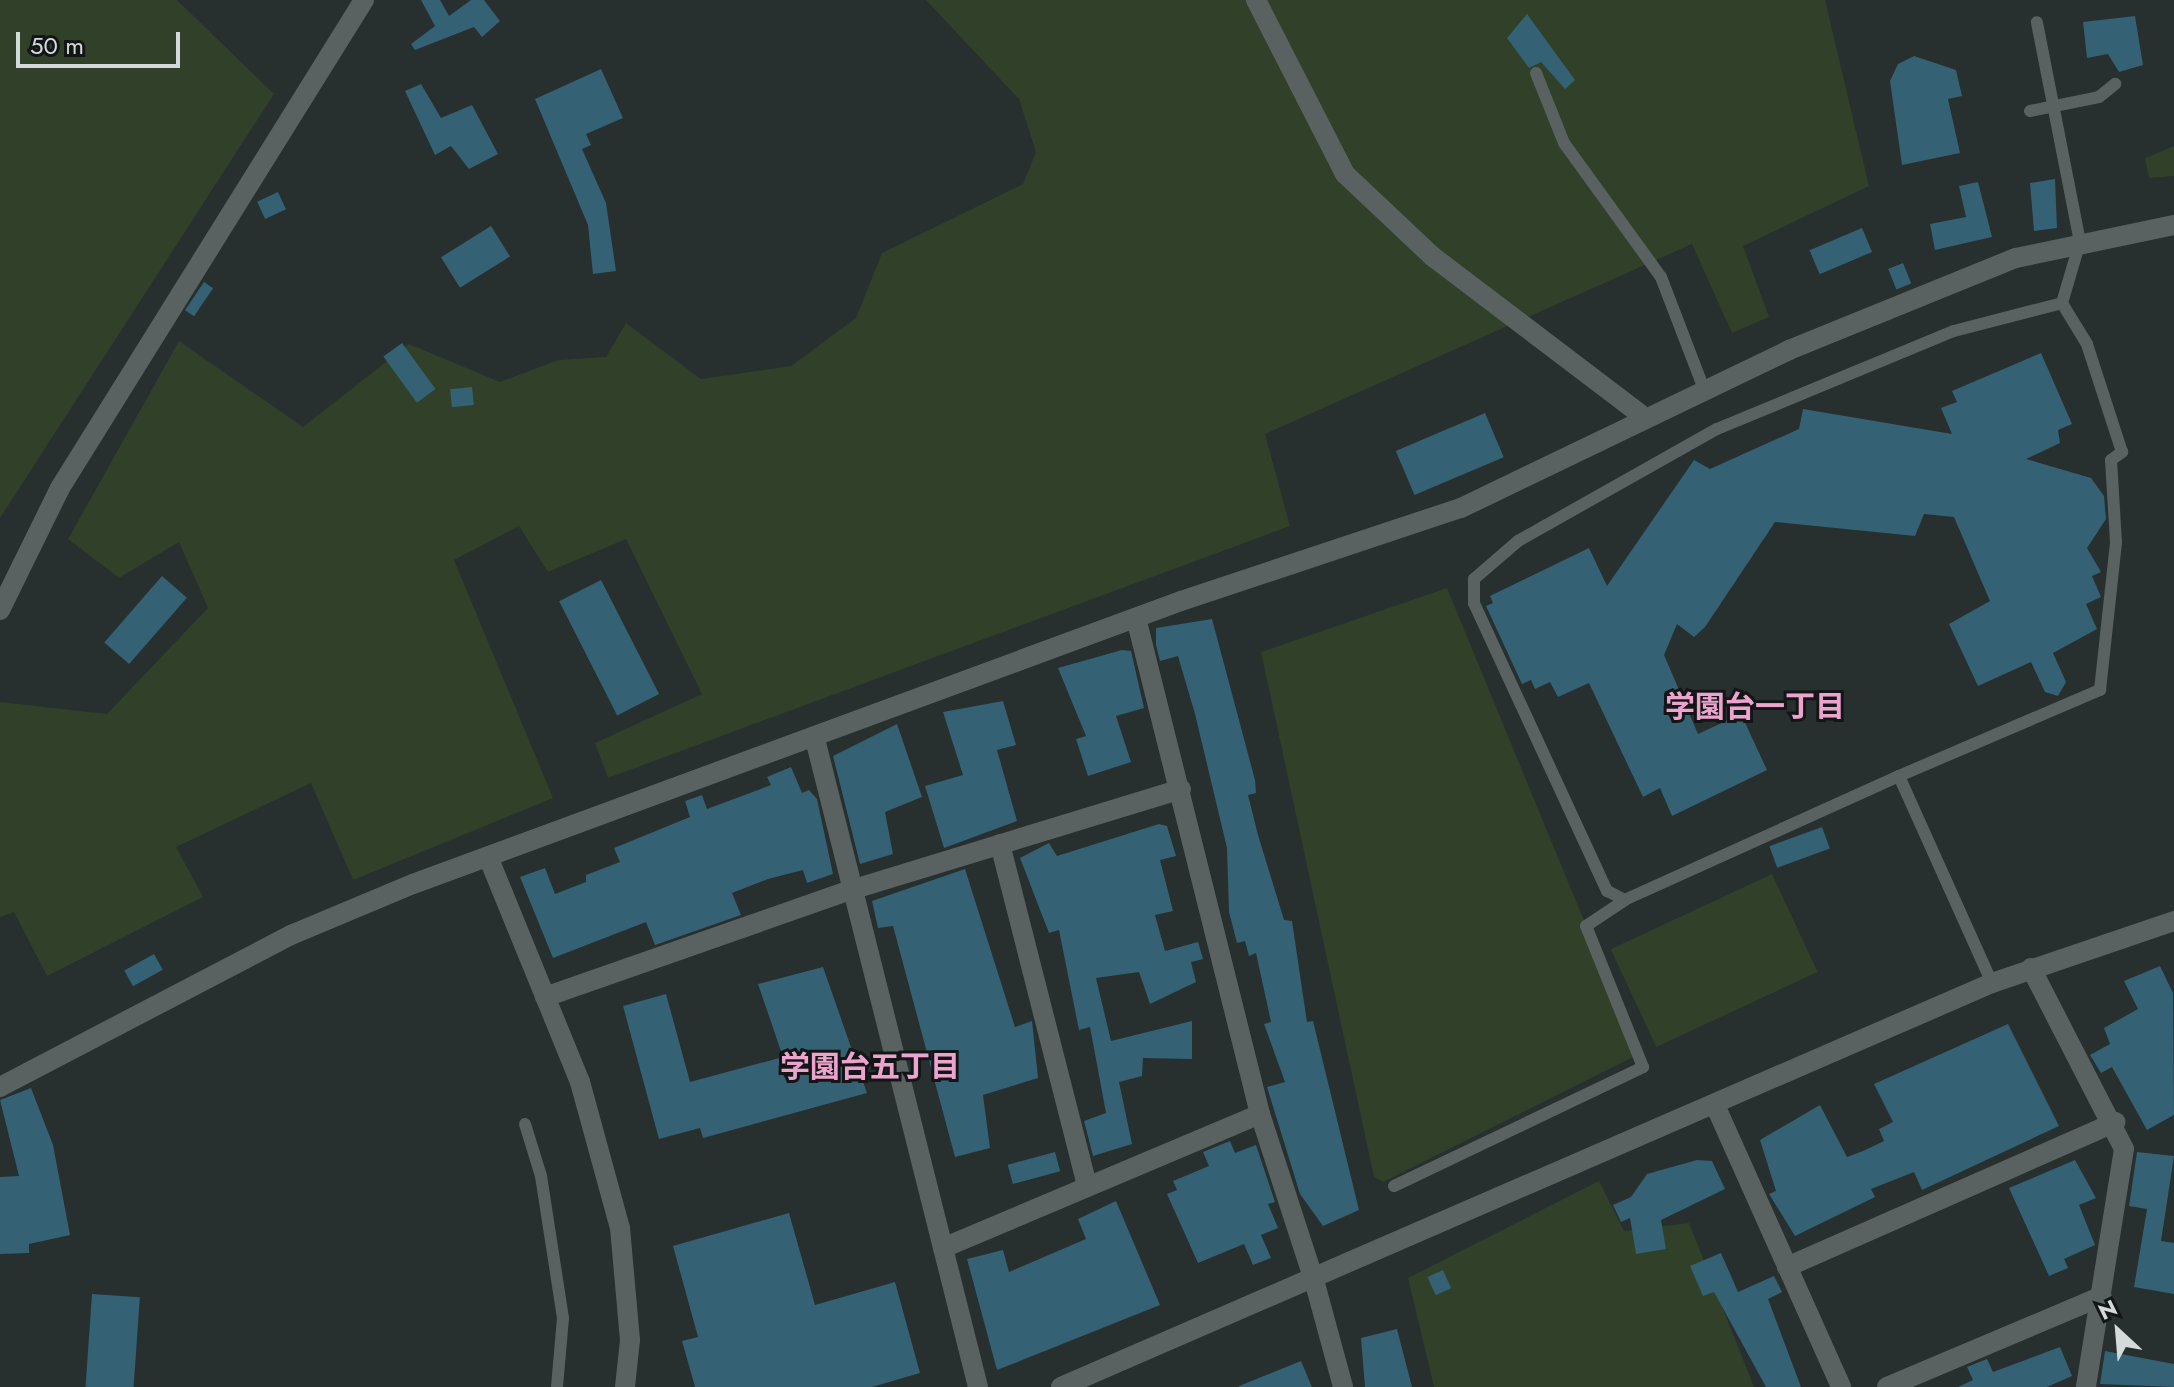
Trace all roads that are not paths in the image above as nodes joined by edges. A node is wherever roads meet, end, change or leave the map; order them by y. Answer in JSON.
{"nodes":[{"id":1,"x":364,"y":0,"type":"edge"},
{"id":2,"x":1256,"y":0,"type":"edge"},
{"id":3,"x":2037,"y":22,"type":"dead end"},
{"id":4,"x":1536,"y":73,"type":"dead end"},
{"id":5,"x":2115,"y":84,"type":"dead end"},
{"id":6,"x":2054,"y":106,"type":"junction"},
{"id":7,"x":2030,"y":111,"type":"dead end"},
{"id":8,"x":2174,"y":225,"type":"edge"},
{"id":9,"x":2080,"y":242,"type":"junction"},
{"id":10,"x":2062,"y":303,"type":"junction"},
{"id":11,"x":1704,"y":389,"type":"junction"},
{"id":12,"x":1643,"y":416,"type":"junction"},
{"id":13,"x":0,"y":610,"type":"edge"},
{"id":14,"x":1136,"y":618,"type":"junction"},
{"id":15,"x":815,"y":739,"type":"junction"},
{"id":16,"x":1899,"y":776,"type":"junction"},
{"id":17,"x":1181,"y":789,"type":"junction"},
{"id":18,"x":1000,"y":844,"type":"junction"},
{"id":19,"x":489,"y":859,"type":"junction"},
{"id":20,"x":851,"y":890,"type":"junction"},
{"id":21,"x":1625,"y":900,"type":"junction"},
{"id":22,"x":2174,"y":921,"type":"edge"},
{"id":23,"x":2031,"y":968,"type":"junction"},
{"id":24,"x":1992,"y":983,"type":"junction"},
{"id":25,"x":545,"y":997,"type":"junction"},
{"id":26,"x":0,"y":1087,"type":"edge"},
{"id":27,"x":1715,"y":1105,"type":"junction"},
{"id":28,"x":1260,"y":1114,"type":"junction"},
{"id":29,"x":2115,"y":1122,"type":"junction"},
{"id":30,"x":525,"y":1124,"type":"dead end"},
{"id":31,"x":1087,"y":1186,"type":"junction"},
{"id":32,"x":1394,"y":1186,"type":"dead end"},
{"id":33,"x":943,"y":1248,"type":"junction"},
{"id":34,"x":1787,"y":1267,"type":"junction"},
{"id":35,"x":1314,"y":1280,"type":"junction"},
{"id":36,"x":2102,"y":1296,"type":"junction"},
{"id":37,"x":557,"y":1387,"type":"edge"},
{"id":38,"x":625,"y":1387,"type":"edge"},
{"id":39,"x":978,"y":1387,"type":"edge"},
{"id":40,"x":1061,"y":1387,"type":"edge"},
{"id":41,"x":1343,"y":1387,"type":"edge"},
{"id":42,"x":1841,"y":1387,"type":"edge"},
{"id":43,"x":1887,"y":1387,"type":"edge"},
{"id":44,"x":2086,"y":1387,"type":"edge"}],
"edges":[{"from":1,"to":13,"type":"street"},
{"from":2,"to":12,"type":"street"},
{"from":3,"to":6,"type":"lane"},
{"from":4,"to":11,"type":"lane"},
{"from":5,"to":6,"type":"lane"},
{"from":6,"to":7,"type":"lane"},
{"from":6,"to":9,"type":"lane"},
{"from":8,"to":9,"type":"street"},
{"from":9,"to":10,"type":"lane"},
{"from":9,"to":11,"type":"street"},
{"from":10,"to":16,"type":"lane"},
{"from":10,"to":21,"type":"lane"},
{"from":11,"to":12,"type":"street"},
{"from":12,"to":14,"type":"street"},
{"from":14,"to":15,"type":"street"},
{"from":14,"to":17,"type":"street"},
{"from":15,"to":19,"type":"street"},
{"from":15,"to":20,"type":"street"},
{"from":16,"to":21,"type":"lane"},
{"from":16,"to":24,"type":"lane"},
{"from":17,"to":18,"type":"street"},
{"from":17,"to":28,"type":"street"},
{"from":18,"to":20,"type":"street"},
{"from":18,"to":31,"type":"street"},
{"from":19,"to":25,"type":"street"},
{"from":19,"to":26,"type":"street"},
{"from":20,"to":25,"type":"street"},
{"from":20,"to":33,"type":"street"},
{"from":21,"to":32,"type":"lane"},
{"from":22,"to":23,"type":"street"},
{"from":23,"to":24,"type":"street"},
{"from":23,"to":29,"type":"street"},
{"from":24,"to":27,"type":"street"},
{"from":25,"to":38,"type":"street"},
{"from":27,"to":34,"type":"street"},
{"from":27,"to":35,"type":"street"},
{"from":28,"to":31,"type":"street"},
{"from":28,"to":35,"type":"street"},
{"from":29,"to":34,"type":"street"},
{"from":29,"to":36,"type":"street"},
{"from":30,"to":37,"type":"lane"},
{"from":31,"to":33,"type":"street"},
{"from":33,"to":39,"type":"street"},
{"from":34,"to":42,"type":"street"},
{"from":35,"to":40,"type":"street"},
{"from":35,"to":41,"type":"street"},
{"from":36,"to":43,"type":"street"},
{"from":36,"to":44,"type":"street"}]}
